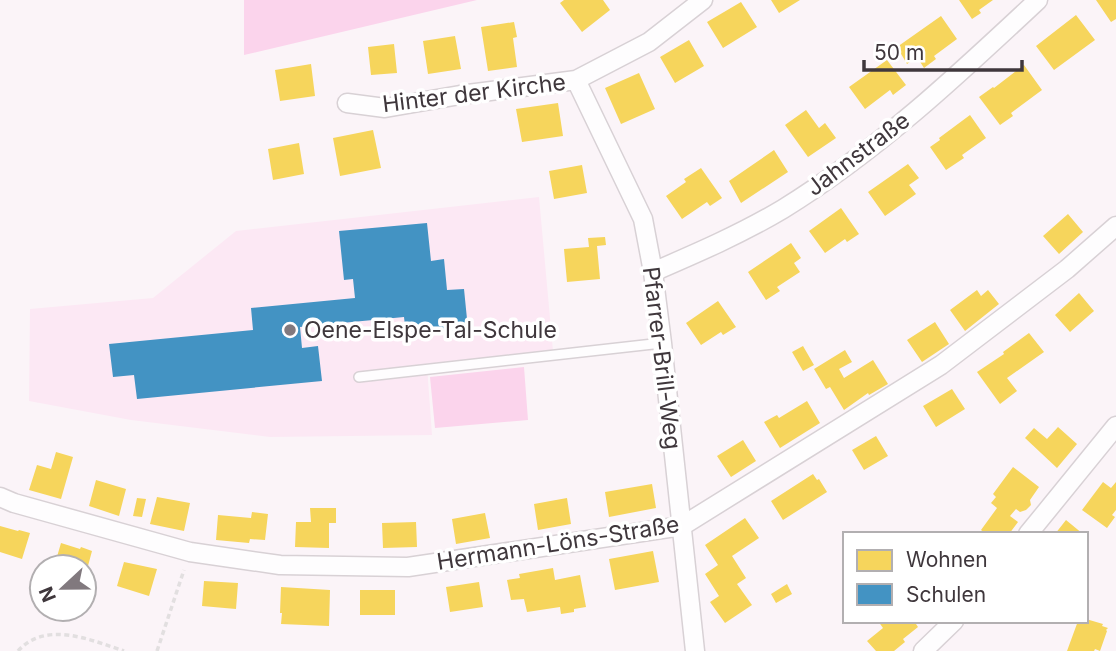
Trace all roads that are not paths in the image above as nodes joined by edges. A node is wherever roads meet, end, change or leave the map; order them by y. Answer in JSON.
{"nodes":[{"id":1,"x":704,"y":0,"type":"edge"},
{"id":2,"x":1038,"y":0,"type":"edge"},
{"id":3,"x":576,"y":80,"type":"junction"},
{"id":4,"x":347,"y":103,"type":"dead end"},
{"id":5,"x":1116,"y":226,"type":"edge"},
{"id":6,"x":653,"y":272,"type":"junction"},
{"id":7,"x":663,"y":343,"type":"junction"},
{"id":8,"x":359,"y":377,"type":"dead end"},
{"id":9,"x":1116,"y":426,"type":"edge"},
{"id":10,"x":0,"y":497,"type":"edge"},
{"id":11,"x":682,"y":526,"type":"junction"},
{"id":12,"x":1030,"y":532,"type":"edge"},
{"id":13,"x":952,"y":623,"type":"edge"},
{"id":14,"x":695,"y":651,"type":"edge"},
{"id":15,"x":923,"y":651,"type":"edge"}],
"edges":[{"from":1,"to":3,"type":"street","name":"Hinter der Kirche"},
{"from":2,"to":6,"type":"street","name":"Jahnstraße"},
{"from":3,"to":4,"type":"street","name":"Hinter der Kirche"},
{"from":3,"to":6,"type":"street","name":"Pfarrer-Brill-Weg"},
{"from":5,"to":11,"type":"street","name":"Hermann-Löns-Straße"},
{"from":6,"to":7,"type":"street","name":"Pfarrer-Brill-Weg"},
{"from":7,"to":8,"type":"lane"},
{"from":7,"to":11,"type":"street","name":"Pfarrer-Brill-Weg"},
{"from":9,"to":12,"type":"street"},
{"from":10,"to":11,"type":"street","name":"Hermann-Löns-Straße"},
{"from":11,"to":14,"type":"street","name":"Pfarrer-Brill-Weg"},
{"from":13,"to":15,"type":"street"}]}
